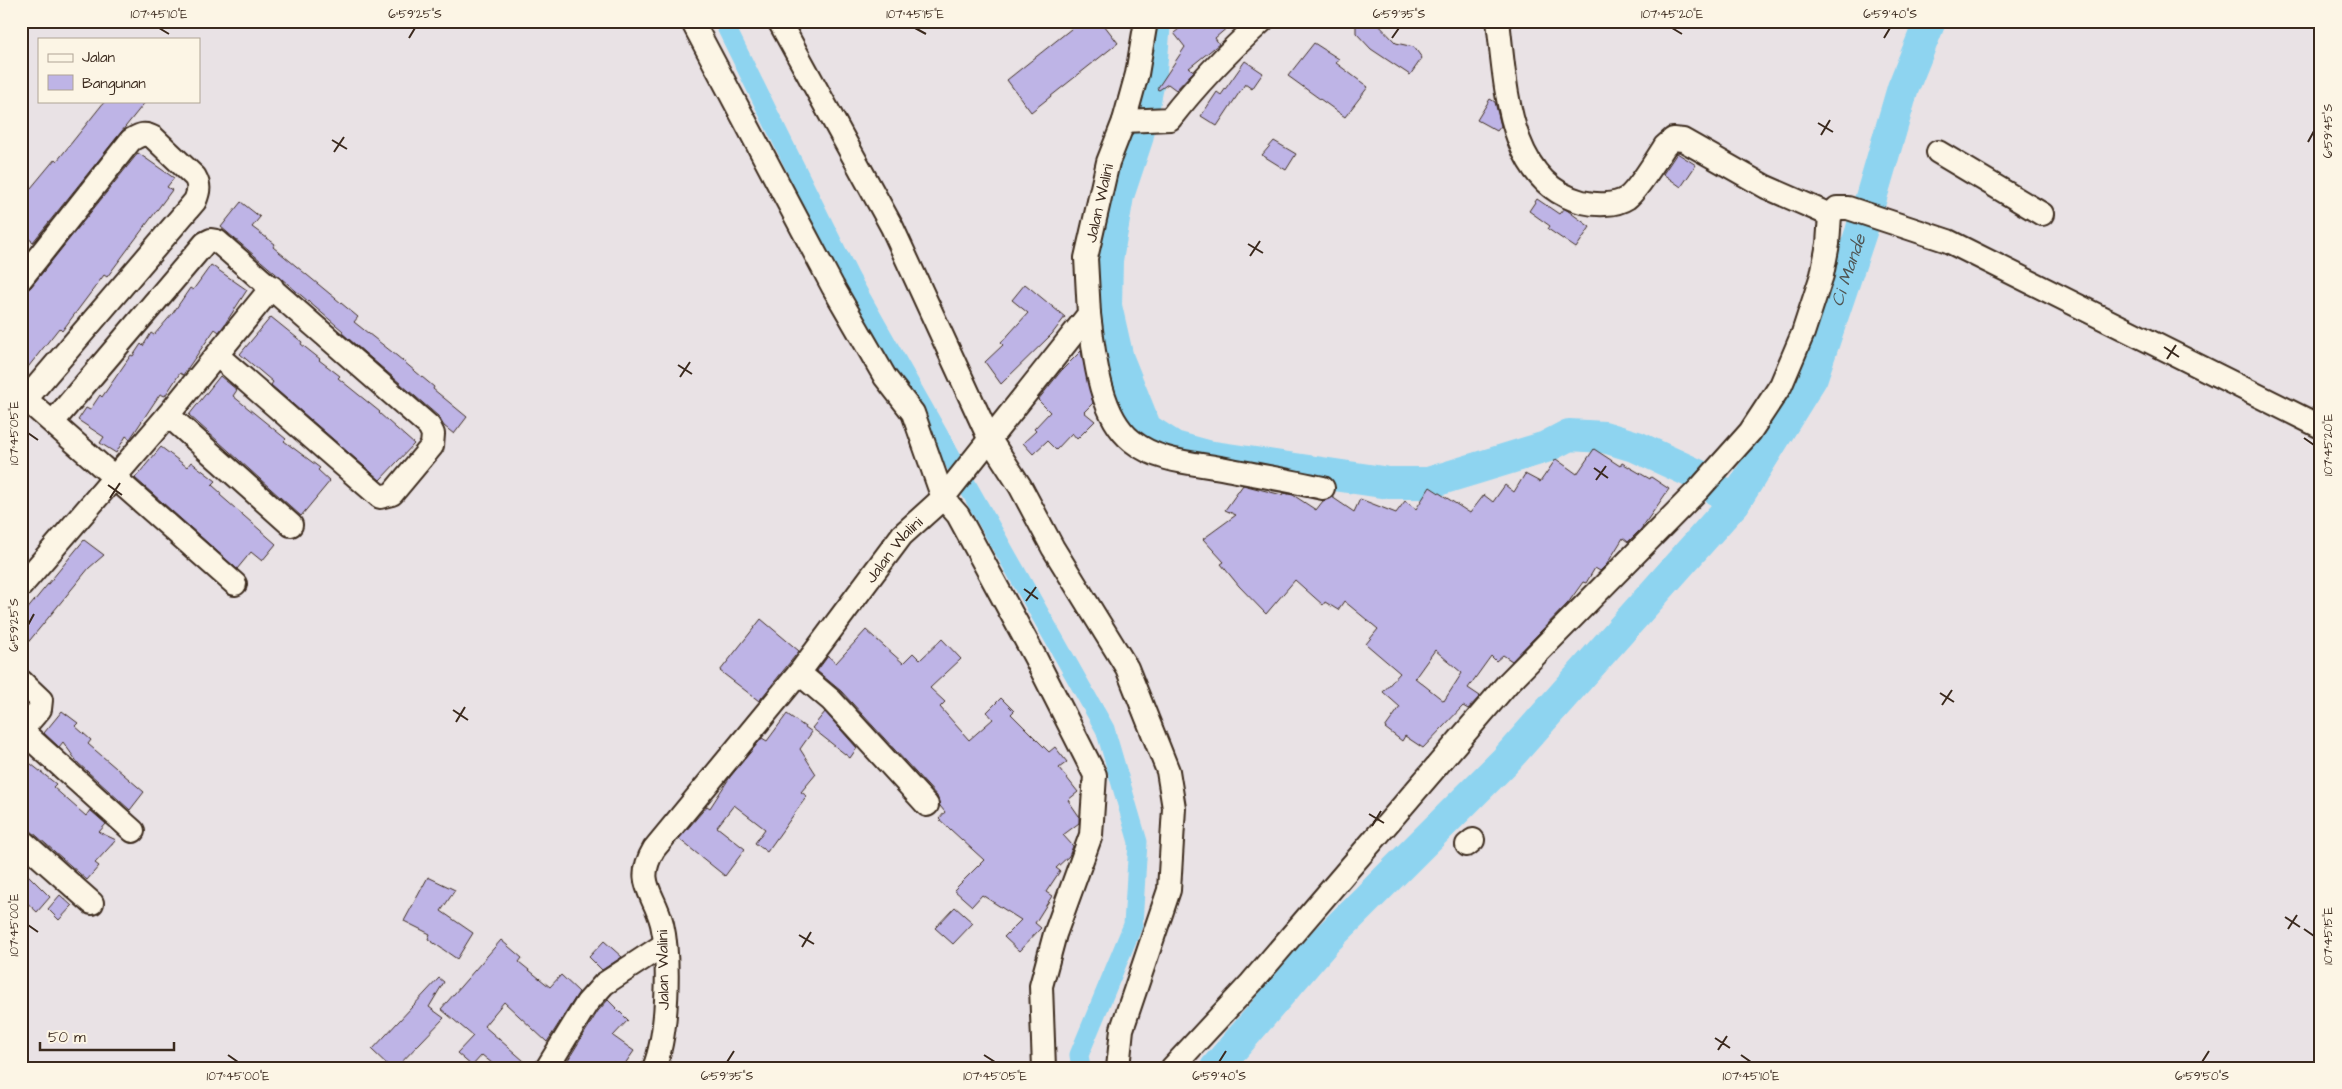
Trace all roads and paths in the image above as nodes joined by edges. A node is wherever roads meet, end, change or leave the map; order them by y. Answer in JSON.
{"nodes":[{"id":1,"x":692,"y":21,"type":"edge"},
{"id":2,"x":779,"y":21,"type":"edge"},
{"id":3,"x":1146,"y":21,"type":"edge"},
{"id":4,"x":1262,"y":21,"type":"edge"},
{"id":5,"x":1498,"y":21,"type":"edge"},
{"id":6,"x":1128,"y":121,"type":"junction"},
{"id":7,"x":1938,"y":152,"type":"dead end"},
{"id":8,"x":1839,"y":212,"type":"junction"},
{"id":9,"x":2042,"y":214,"type":"dead end"},
{"id":10,"x":21,"y":279,"type":"edge"},
{"id":11,"x":272,"y":287,"type":"junction"},
{"id":12,"x":1090,"y":314,"type":"junction"},
{"id":13,"x":218,"y":356,"type":"junction"},
{"id":14,"x":24,"y":397,"type":"edge"},
{"id":15,"x":168,"y":415,"type":"junction"},
{"id":16,"x":53,"y":422,"type":"junction"},
{"id":17,"x":2321,"y":427,"type":"edge"},
{"id":18,"x":986,"y":442,"type":"junction"},
{"id":19,"x":115,"y":475,"type":"junction"},
{"id":20,"x":1323,"y":488,"type":"dead end"},
{"id":21,"x":944,"y":495,"type":"junction"},
{"id":22,"x":290,"y":525,"type":"dead end"},
{"id":23,"x":235,"y":584,"type":"dead end"},
{"id":24,"x":21,"y":586,"type":"edge"},
{"id":25,"x":799,"y":673,"type":"junction"},
{"id":26,"x":21,"y":681,"type":"edge"},
{"id":27,"x":22,"y":731,"type":"edge"},
{"id":28,"x":928,"y":805,"type":"dead end"},
{"id":29,"x":133,"y":831,"type":"dead end"},
{"id":30,"x":21,"y":840,"type":"edge"},
{"id":31,"x":92,"y":903,"type":"dead end"},
{"id":32,"x":665,"y":944,"type":"junction"},
{"id":33,"x":547,"y":1068,"type":"edge"},
{"id":34,"x":654,"y":1068,"type":"edge"},
{"id":35,"x":1044,"y":1068,"type":"edge"},
{"id":36,"x":1118,"y":1068,"type":"edge"},
{"id":37,"x":1172,"y":1068,"type":"edge"}],
"edges":[{"from":1,"to":21,"type":"street"},
{"from":2,"to":18,"type":"street"},
{"from":3,"to":6,"type":"street","name":"Jalan Walini"},
{"from":4,"to":6,"type":"street"},
{"from":5,"to":8,"type":"street"},
{"from":6,"to":12,"type":"street","name":"Jalan Walini"},
{"from":7,"to":9,"type":"street"},
{"from":8,"to":17,"type":"street"},
{"from":8,"to":37,"type":"street"},
{"from":10,"to":14,"type":"street"},
{"from":11,"to":13,"type":"street"},
{"from":11,"to":13,"type":"street"},
{"from":11,"to":16,"type":"street"},
{"from":12,"to":18,"type":"street","name":"Jalan Walini"},
{"from":12,"to":20,"type":"street"},
{"from":13,"to":15,"type":"street"},
{"from":14,"to":16,"type":"street"},
{"from":15,"to":19,"type":"street"},
{"from":15,"to":22,"type":"street"},
{"from":16,"to":19,"type":"street"},
{"from":18,"to":21,"type":"street","name":"Jalan Walini"},
{"from":18,"to":36,"type":"street"},
{"from":19,"to":23,"type":"street"},
{"from":19,"to":24,"type":"street"},
{"from":21,"to":25,"type":"street","name":"Jalan Walini"},
{"from":21,"to":35,"type":"street"},
{"from":25,"to":28,"type":"street"},
{"from":25,"to":32,"type":"street","name":"Jalan Walini"},
{"from":26,"to":27,"type":"street"},
{"from":27,"to":29,"type":"street"},
{"from":30,"to":31,"type":"street"},
{"from":32,"to":33,"type":"street"},
{"from":32,"to":34,"type":"street","name":"Jalan Walini"}]}
